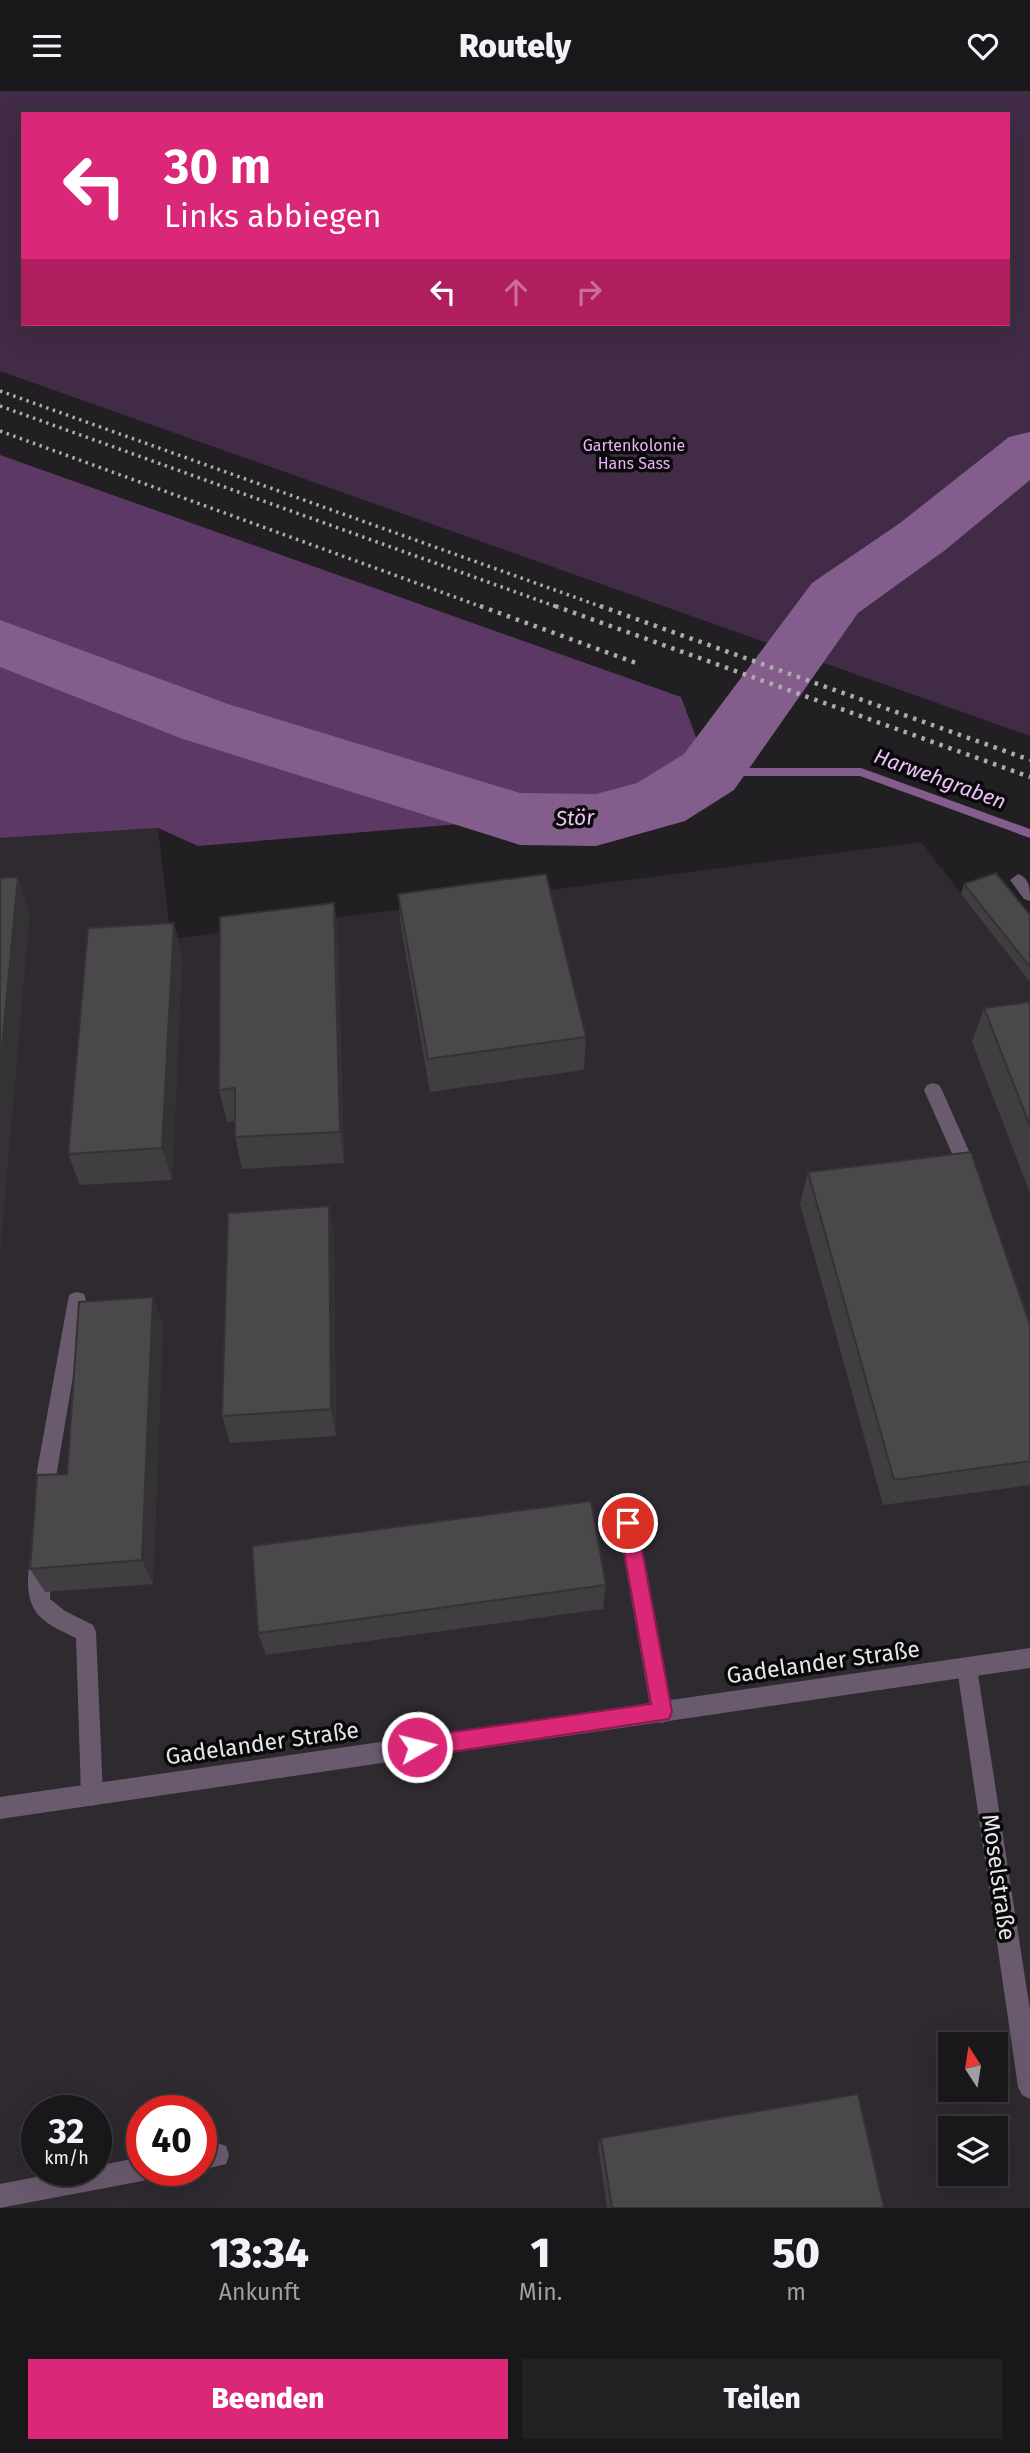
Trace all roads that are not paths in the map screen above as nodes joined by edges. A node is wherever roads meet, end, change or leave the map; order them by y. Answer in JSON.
{"nodes":[{"id":1,"x":1018,"y":880,"type":"dead end"},
{"id":2,"x":1030,"y":895,"type":"edge"},
{"id":3,"x":933,"y":1090,"type":"dead end"},
{"id":4,"x":977,"y":1190,"type":"edge"},
{"id":5,"x":77,"y":1300,"type":"edge"},
{"id":6,"x":43,"y":1518,"type":"edge"},
{"id":7,"x":628,"y":1523,"type":"dead end"},
{"id":8,"x":41,"y":1543,"type":"edge"},
{"id":9,"x":1030,"y":1658,"type":"edge"},
{"id":10,"x":967,"y":1668,"type":"junction"},
{"id":11,"x":662,"y":1712,"type":"junction"},
{"id":12,"x":92,"y":1795,"type":"junction"},
{"id":13,"x":0,"y":1808,"type":"edge"},
{"id":14,"x":1030,"y":2087,"type":"edge"},
{"id":15,"x":126,"y":2172,"type":"edge"},
{"id":16,"x":0,"y":2196,"type":"edge"}],
"edges":[{"from":1,"to":2,"type":"street"},
{"from":3,"to":4,"type":"street"},
{"from":5,"to":6,"type":"street"},
{"from":7,"to":11,"type":"street"},
{"from":8,"to":12,"type":"street"},
{"from":9,"to":10,"type":"street","name":"Gadelander Straße"},
{"from":10,"to":11,"type":"street","name":"Gadelander Straße"},
{"from":10,"to":14,"type":"street","name":"Moselstraße"},
{"from":11,"to":12,"type":"street","name":"Gadelander Straße"},
{"from":12,"to":13,"type":"street","name":"Gadelander Straße"},
{"from":15,"to":16,"type":"street"}]}
